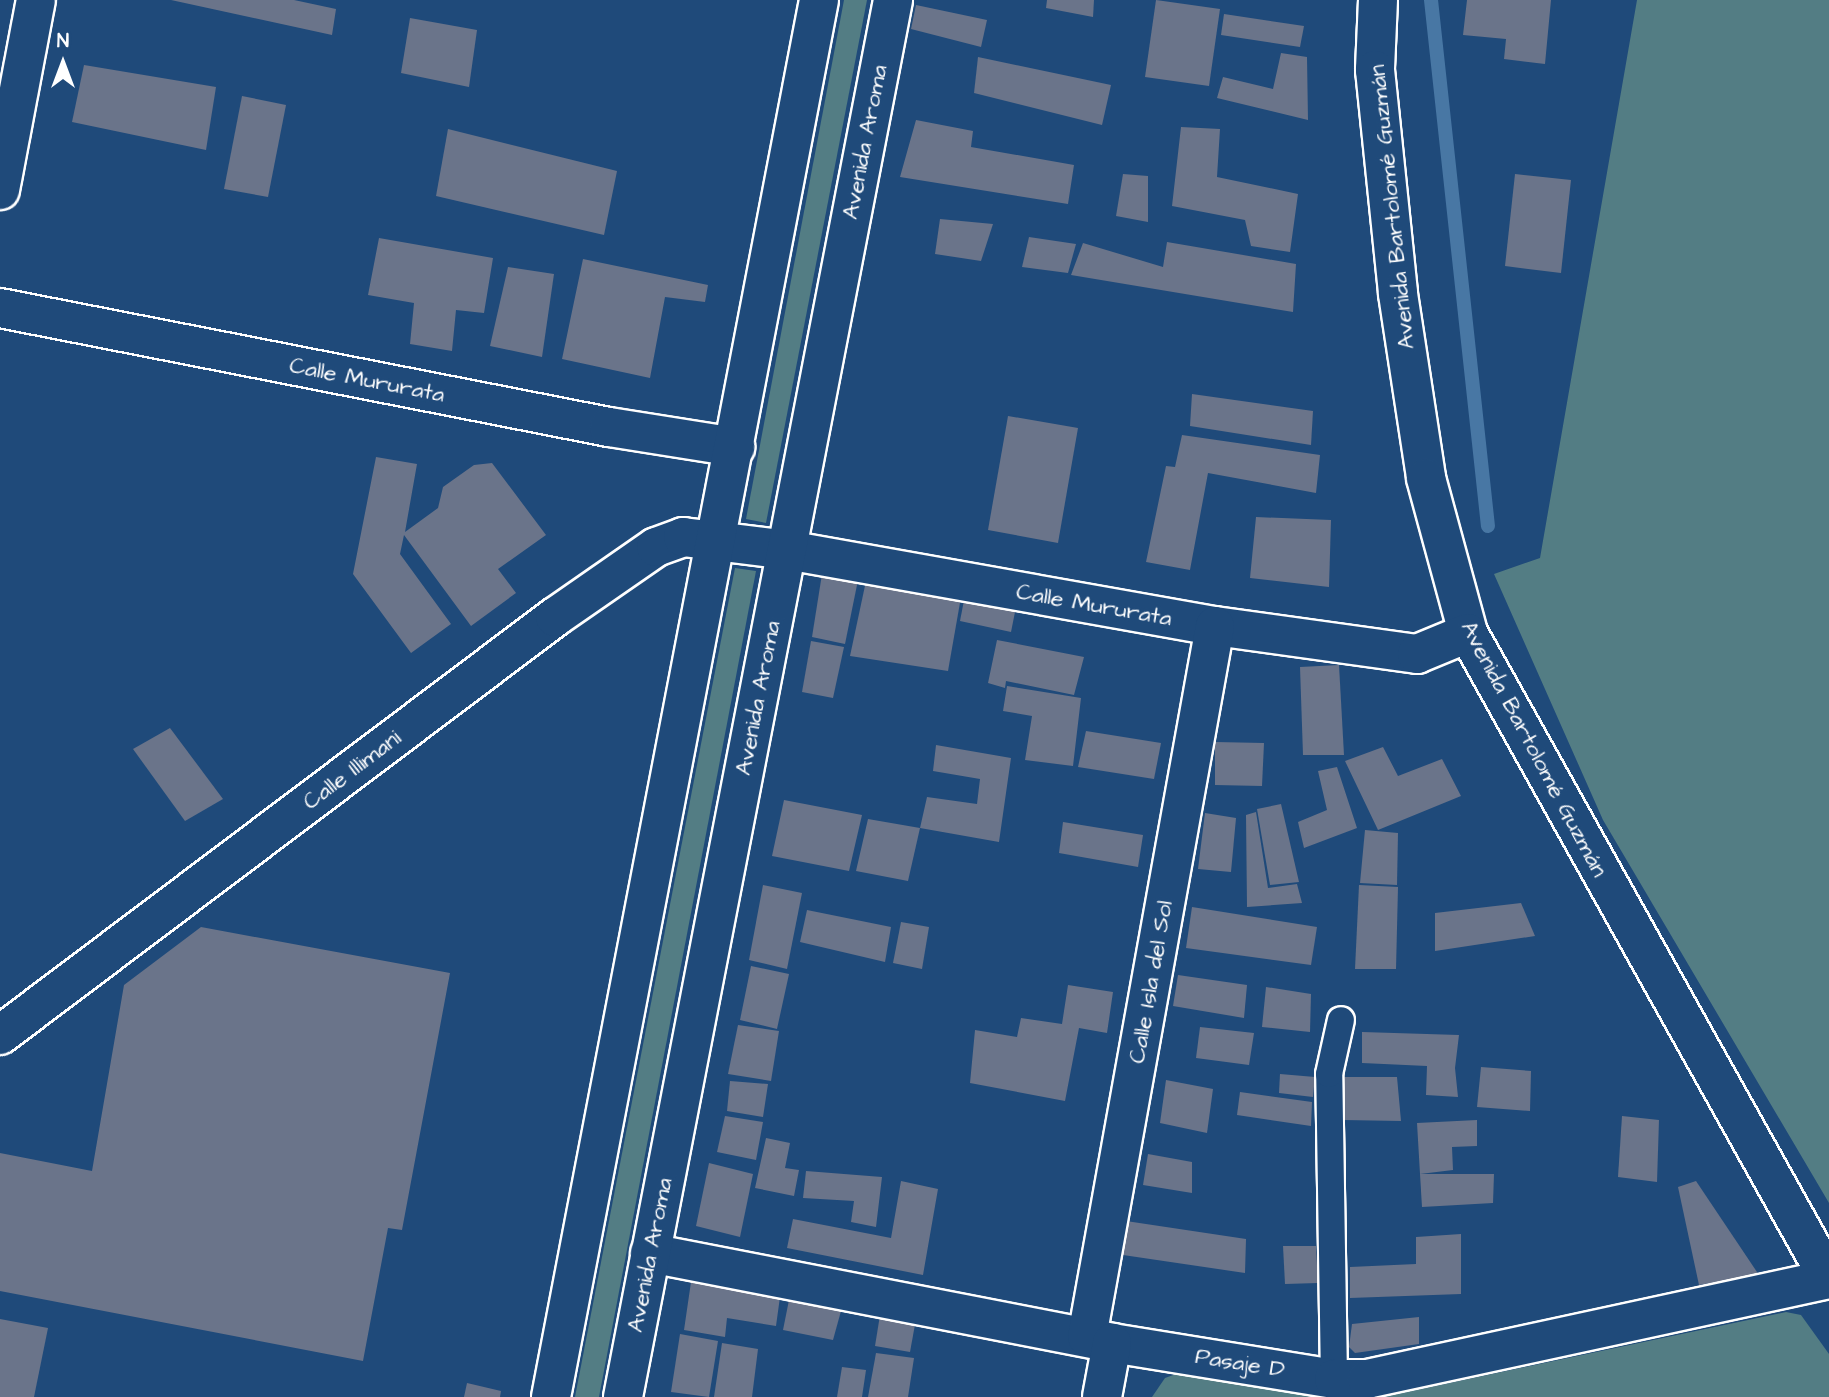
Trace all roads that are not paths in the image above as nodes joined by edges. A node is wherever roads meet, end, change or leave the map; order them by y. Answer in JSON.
{"nodes":[{"id":1,"x":36,"y":0,"type":"edge"},
{"id":2,"x":819,"y":0,"type":"edge"},
{"id":3,"x":893,"y":0,"type":"edge"},
{"id":4,"x":1378,"y":0,"type":"edge"},
{"id":5,"x":0,"y":190,"type":"edge"},
{"id":6,"x":0,"y":308,"type":"edge"},
{"id":7,"x":735,"y":447,"type":"junction"},
{"id":8,"x":717,"y":538,"type":"junction"},
{"id":9,"x":787,"y":550,"type":"junction"},
{"id":10,"x":1215,"y":626,"type":"junction"},
{"id":11,"x":1468,"y":633,"type":"junction"},
{"id":12,"x":1341,"y":1020,"type":"dead end"},
{"id":13,"x":0,"y":1035,"type":"edge"},
{"id":14,"x":650,"y":1253,"type":"junction"},
{"id":15,"x":1829,"y":1279,"type":"edge"},
{"id":16,"x":1099,"y":1340,"type":"junction"},
{"id":17,"x":1334,"y":1378,"type":"junction"},
{"id":18,"x":551,"y":1397,"type":"edge"},
{"id":19,"x":623,"y":1397,"type":"edge"},
{"id":20,"x":1102,"y":1397,"type":"edge"}],
"edges":[{"from":1,"to":5,"type":"street"},
{"from":2,"to":7,"type":"street"},
{"from":3,"to":9,"type":"street","name":"Avenida Aroma"},
{"from":4,"to":11,"type":"street","name":"Avenida Bartolomé Guzmán"},
{"from":6,"to":7,"type":"street","name":"Calle Mururata"},
{"from":7,"to":8,"type":"street"},
{"from":8,"to":9,"type":"street","name":"Calle Mururata"},
{"from":8,"to":13,"type":"street","name":"Calle Illimani"},
{"from":8,"to":18,"type":"street"},
{"from":9,"to":10,"type":"street","name":"Calle Mururata"},
{"from":9,"to":14,"type":"street","name":"Avenida Aroma"},
{"from":10,"to":11,"type":"street","name":"Calle Mururata"},
{"from":10,"to":16,"type":"street","name":"Calle Isla del Sol"},
{"from":11,"to":15,"type":"street","name":"Avenida Bartolomé Guzmán"},
{"from":12,"to":17,"type":"lane"},
{"from":14,"to":16,"type":"street","name":"Pasaje D"},
{"from":14,"to":19,"type":"street","name":"Avenida Aroma"},
{"from":15,"to":17,"type":"street","name":"Pasaje D"},
{"from":16,"to":17,"type":"street","name":"Pasaje D"},
{"from":16,"to":20,"type":"street","name":"Calle Isla del Sol"}]}
